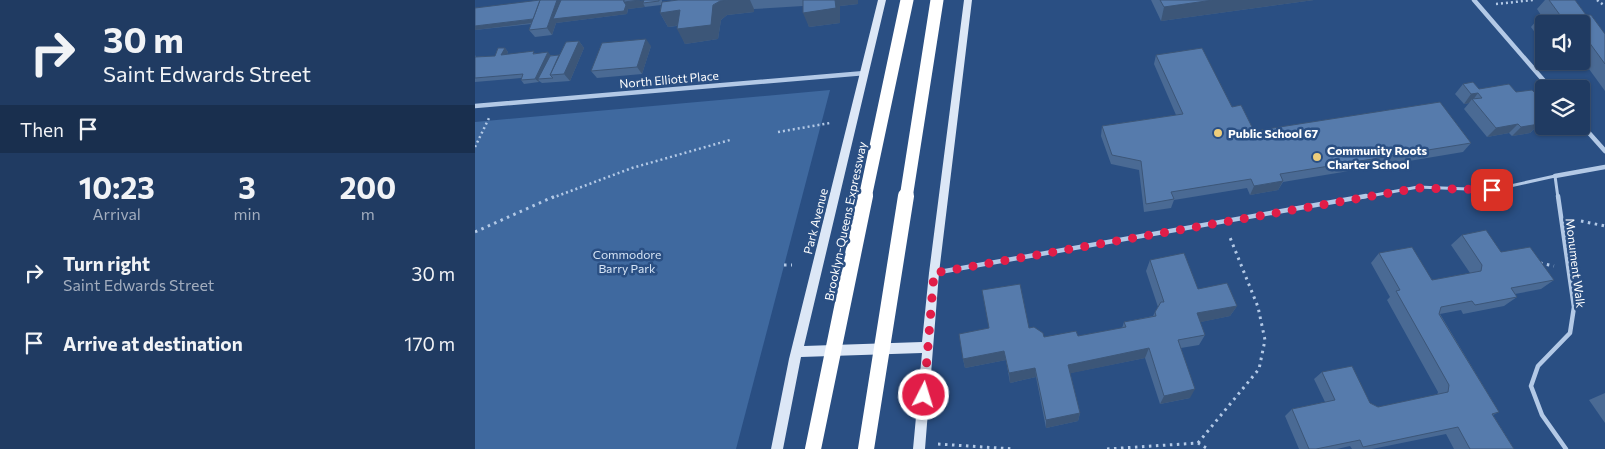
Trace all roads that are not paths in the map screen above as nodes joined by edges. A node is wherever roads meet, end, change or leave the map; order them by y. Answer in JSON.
{"nodes":[{"id":1,"x":882,"y":0,"type":"edge"},
{"id":2,"x":907,"y":0,"type":"edge"},
{"id":3,"x":937,"y":0,"type":"edge"},
{"id":4,"x":968,"y":0,"type":"edge"},
{"id":5,"x":1474,"y":0,"type":"edge"},
{"id":6,"x":865,"y":73,"type":"junction"},
{"id":7,"x":1543,"y":80,"type":"edge"},
{"id":8,"x":475,"y":106,"type":"edge"},
{"id":9,"x":1590,"y":134,"type":"edge"},
{"id":10,"x":1605,"y":151,"type":"edge"},
{"id":11,"x":1605,"y":167,"type":"edge"},
{"id":12,"x":1555,"y":176,"type":"junction"},
{"id":13,"x":934,"y":273,"type":"junction"},
{"id":14,"x":928,"y":347,"type":"junction"},
{"id":15,"x":797,"y":352,"type":"junction"},
{"id":16,"x":777,"y":449,"type":"edge"},
{"id":17,"x":813,"y":449,"type":"edge"},
{"id":18,"x":866,"y":449,"type":"edge"},
{"id":19,"x":919,"y":449,"type":"edge"},
{"id":20,"x":1566,"y":449,"type":"edge"}],
"edges":[{"from":1,"to":6,"type":"main road","name":"Park Avenue"},
{"from":2,"to":17,"type":"highway","name":"Brooklyn-Queens Expressway","bridge":true},
{"from":3,"to":18,"type":"highway","bridge":true},
{"from":4,"to":13,"type":"main road"},
{"from":5,"to":7,"type":"street"},
{"from":6,"to":8,"type":"street","name":"North Elliott Place"},
{"from":6,"to":15,"type":"main road","name":"Park Avenue"},
{"from":9,"to":10,"type":"street"},
{"from":11,"to":12,"type":"street"},
{"from":12,"to":13,"type":"lane"},
{"from":12,"to":20,"type":"lane","name":"Monument Walk"},
{"from":13,"to":14,"type":"main road"},
{"from":14,"to":15,"type":"main road"},
{"from":14,"to":19,"type":"main road"},
{"from":15,"to":16,"type":"main road","name":"Park Avenue"}]}
